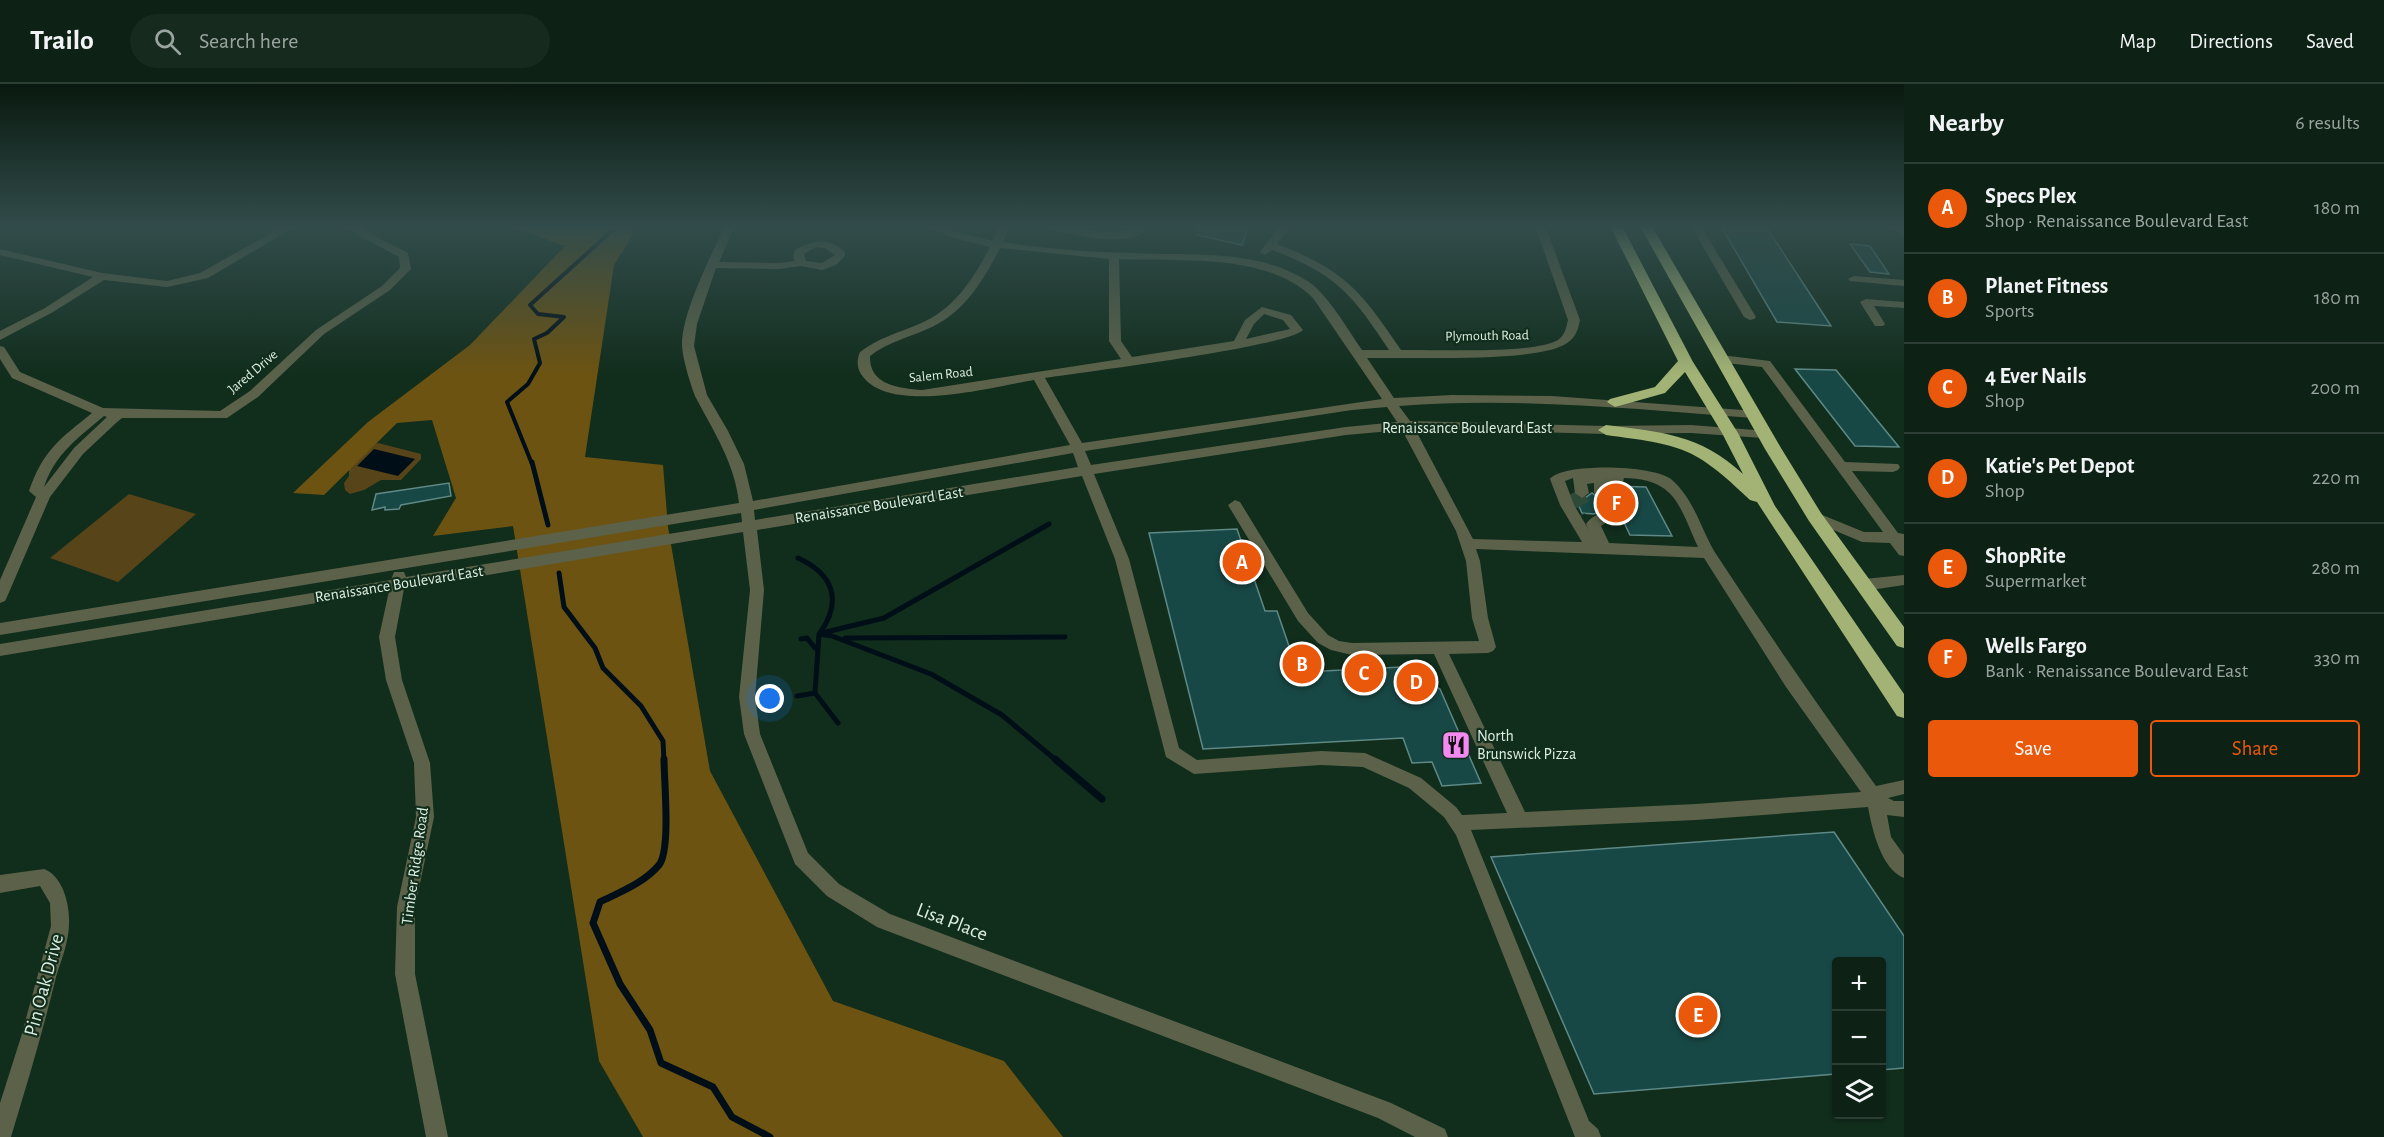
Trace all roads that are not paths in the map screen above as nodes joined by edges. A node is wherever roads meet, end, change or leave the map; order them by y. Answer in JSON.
{"nodes":[{"id":1,"x":100,"y":277,"type":"edge"},
{"id":2,"x":111,"y":277,"type":"edge"},
{"id":3,"x":199,"y":277,"type":"edge"},
{"id":4,"x":397,"y":277,"type":"edge"},
{"id":5,"x":708,"y":277,"type":"edge"},
{"id":6,"x":979,"y":277,"type":"edge"},
{"id":7,"x":1114,"y":277,"type":"edge"},
{"id":8,"x":1293,"y":277,"type":"edge"},
{"id":9,"x":1334,"y":277,"type":"edge"},
{"id":10,"x":1558,"y":277,"type":"edge"},
{"id":11,"x":1642,"y":277,"type":"edge"},
{"id":12,"x":1675,"y":277,"type":"edge"},
{"id":13,"x":1726,"y":277,"type":"edge"},
{"id":14,"x":1854,"y":279,"type":"dead end"},
{"id":15,"x":1904,"y":283,"type":"edge"},
{"id":16,"x":1904,"y":305,"type":"edge"},
{"id":17,"x":1750,"y":317,"type":"dead end"},
{"id":18,"x":1879,"y":324,"type":"dead end"},
{"id":19,"x":0,"y":336,"type":"edge"},
{"id":20,"x":1238,"y":344,"type":"dead end"},
{"id":21,"x":0,"y":350,"type":"edge"},
{"id":22,"x":1396,"y":352,"type":"junction"},
{"id":23,"x":1359,"y":354,"type":"junction"},
{"id":24,"x":1721,"y":359,"type":"junction"},
{"id":25,"x":1129,"y":361,"type":"junction"},
{"id":26,"x":1686,"y":362,"type":"junction"},
{"id":27,"x":1038,"y":377,"type":"junction"},
{"id":28,"x":1389,"y":402,"type":"junction"},
{"id":29,"x":1615,"y":402,"type":"junction"},
{"id":30,"x":1717,"y":411,"type":"junction"},
{"id":31,"x":101,"y":412,"type":"junction"},
{"id":32,"x":118,"y":414,"type":"junction"},
{"id":33,"x":1752,"y":414,"type":"junction"},
{"id":34,"x":1406,"y":425,"type":"junction"},
{"id":35,"x":1606,"y":430,"type":"junction"},
{"id":36,"x":1730,"y":433,"type":"junction"},
{"id":37,"x":1763,"y":434,"type":"junction"},
{"id":38,"x":1078,"y":448,"type":"junction"},
{"id":39,"x":1841,"y":466,"type":"junction"},
{"id":40,"x":1893,"y":466,"type":"dead end"},
{"id":41,"x":1088,"y":470,"type":"junction"},
{"id":42,"x":1666,"y":481,"type":"junction"},
{"id":43,"x":1589,"y":487,"type":"dead end"},
{"id":44,"x":44,"y":495,"type":"junction"},
{"id":45,"x":1235,"y":505,"type":"dead end"},
{"id":46,"x":746,"y":507,"type":"junction"},
{"id":47,"x":1768,"y":508,"type":"junction"},
{"id":48,"x":1596,"y":516,"type":"tunnel mouth"},
{"id":49,"x":1815,"y":517,"type":"junction"},
{"id":50,"x":748,"y":526,"type":"junction"},
{"id":51,"x":1899,"y":538,"type":"edge"},
{"id":52,"x":1467,"y":544,"type":"junction"},
{"id":53,"x":1598,"y":547,"type":"junction"},
{"id":54,"x":1904,"y":551,"type":"edge"},
{"id":55,"x":1707,"y":553,"type":"junction"},
{"id":56,"x":402,"y":562,"type":"junction"},
{"id":57,"x":1904,"y":580,"type":"edge"},
{"id":58,"x":398,"y":584,"type":"junction"},
{"id":59,"x":1864,"y":585,"type":"junction"},
{"id":60,"x":0,"y":597,"type":"edge"},
{"id":61,"x":0,"y":629,"type":"edge"},
{"id":62,"x":1904,"y":641,"type":"edge"},
{"id":63,"x":1439,"y":648,"type":"junction"},
{"id":64,"x":0,"y":650,"type":"edge"},
{"id":65,"x":1904,"y":710,"type":"edge"},
{"id":66,"x":1904,"y":787,"type":"edge"},
{"id":67,"x":1875,"y":799,"type":"junction"},
{"id":68,"x":1904,"y":809,"type":"edge"},
{"id":69,"x":1520,"y":821,"type":"junction"},
{"id":70,"x":1457,"y":823,"type":"junction"},
{"id":71,"x":1904,"y":870,"type":"edge"},
{"id":72,"x":0,"y":884,"type":"edge"},
{"id":73,"x":0,"y":1137,"type":"edge"},
{"id":74,"x":437,"y":1137,"type":"edge"},
{"id":75,"x":1437,"y":1137,"type":"edge"},
{"id":76,"x":1590,"y":1137,"type":"edge"}],
"edges":[{"from":1,"to":19,"type":"street"},
{"from":2,"to":3,"type":"street"},
{"from":4,"to":32,"type":"street","name":"Jared Drive"},
{"from":5,"to":46,"type":"street","name":"Lisa Place"},
{"from":6,"to":27,"type":"street","name":"Salem Road"},
{"from":7,"to":25,"type":"street"},
{"from":8,"to":23,"type":"street"},
{"from":9,"to":22,"type":"street"},
{"from":10,"to":22,"type":"street","name":"Plymouth Road"},
{"from":11,"to":26,"type":"highway"},
{"from":12,"to":24,"type":"highway"},
{"from":13,"to":17,"type":"street"},
{"from":14,"to":15,"type":"street"},
{"from":16,"to":18,"type":"street"},
{"from":20,"to":25,"type":"street","name":"Salem Road"},
{"from":21,"to":31,"type":"street","name":"Jared Drive"},
{"from":22,"to":23,"type":"street","name":"Plymouth Road"},
{"from":23,"to":28,"type":"street"},
{"from":24,"to":33,"type":"highway"},
{"from":24,"to":39,"type":"street"},
{"from":25,"to":27,"type":"street","name":"Salem Road"},
{"from":26,"to":29,"type":"highway"},
{"from":26,"to":30,"type":"highway"},
{"from":27,"to":38,"type":"street"},
{"from":28,"to":29,"type":"street","name":"Renaissance Boulevard East"},
{"from":28,"to":34,"type":"street"},
{"from":28,"to":38,"type":"street","name":"Renaissance Boulevard East"},
{"from":29,"to":30,"type":"street","name":"Renaissance Boulevard East"},
{"from":30,"to":33,"type":"street","name":"Renaissance Boulevard East"},
{"from":30,"to":36,"type":"highway"},
{"from":31,"to":32,"type":"street","name":"Jared Drive"},
{"from":31,"to":44,"type":"street"},
{"from":32,"to":44,"type":"street"},
{"from":33,"to":37,"type":"highway"},
{"from":34,"to":35,"type":"street","name":"Renaissance Boulevard East"},
{"from":34,"to":41,"type":"street","name":"Renaissance Boulevard East"},
{"from":34,"to":52,"type":"street"},
{"from":35,"to":36,"type":"street","name":"Renaissance Boulevard East"},
{"from":35,"to":47,"type":"highway"},
{"from":36,"to":37,"type":"street","name":"Renaissance Boulevard East"},
{"from":36,"to":47,"type":"highway"},
{"from":37,"to":49,"type":"highway"},
{"from":38,"to":41,"type":"street"},
{"from":38,"to":46,"type":"street","name":"Renaissance Boulevard East"},
{"from":39,"to":40,"type":"street"},
{"from":39,"to":51,"type":"street"},
{"from":41,"to":50,"type":"street","name":"Renaissance Boulevard East"},
{"from":41,"to":70,"type":"street"},
{"from":42,"to":43,"type":"street"},
{"from":42,"to":53,"type":"street"},
{"from":42,"to":55,"type":"street"},
{"from":44,"to":60,"type":"street"},
{"from":45,"to":63,"type":"street"},
{"from":46,"to":50,"type":"street","name":"Lisa Place"},
{"from":46,"to":56,"type":"street","name":"Renaissance Boulevard East"},
{"from":47,"to":65,"type":"highway"},
{"from":48,"to":53,"type":"street"},
{"from":49,"to":51,"type":"street"},
{"from":49,"to":59,"type":"highway"},
{"from":50,"to":58,"type":"street","name":"Renaissance Boulevard East"},
{"from":50,"to":75,"type":"street","name":"Lisa Place"},
{"from":51,"to":54,"type":"street"},
{"from":52,"to":53,"type":"street"},
{"from":52,"to":63,"type":"street"},
{"from":53,"to":55,"type":"street"},
{"from":55,"to":67,"type":"street"},
{"from":56,"to":58,"type":"street","name":"Timber Ridge Road"},
{"from":56,"to":61,"type":"street","name":"Renaissance Boulevard East"},
{"from":57,"to":59,"type":"street"},
{"from":58,"to":64,"type":"street","name":"Renaissance Boulevard East"},
{"from":58,"to":74,"type":"street","name":"Timber Ridge Road"},
{"from":59,"to":62,"type":"highway"},
{"from":63,"to":69,"type":"street"},
{"from":66,"to":67,"type":"street"},
{"from":67,"to":68,"type":"street"},
{"from":67,"to":69,"type":"street"},
{"from":67,"to":71,"type":"street"},
{"from":69,"to":70,"type":"street"},
{"from":70,"to":76,"type":"street"},
{"from":72,"to":73,"type":"street","name":"Pin Oak Drive"}]}
